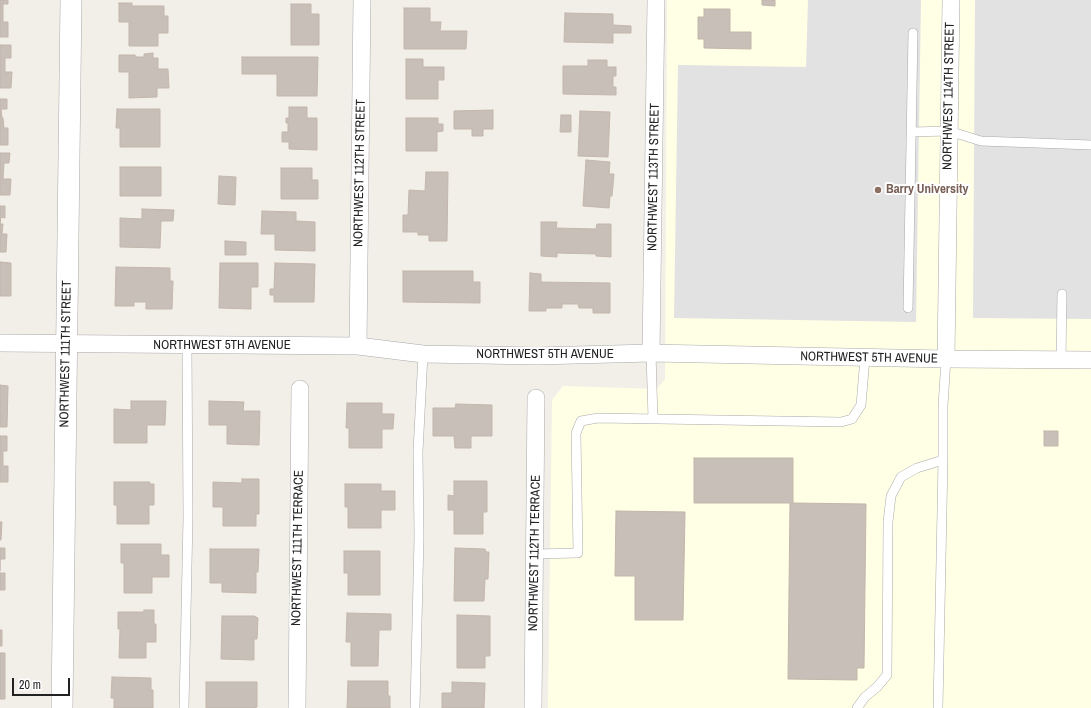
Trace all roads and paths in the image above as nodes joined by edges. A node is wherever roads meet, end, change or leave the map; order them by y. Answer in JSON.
{"nodes":[{"id":1,"x":71,"y":0,"type":"edge"},
{"id":2,"x":362,"y":0,"type":"edge"},
{"id":3,"x":656,"y":0,"type":"edge"},
{"id":4,"x":951,"y":0,"type":"edge"},
{"id":5,"x":913,"y":33,"type":"dead end"},
{"id":6,"x":949,"y":130,"type":"junction"},
{"id":7,"x":911,"y":132,"type":"junction"},
{"id":8,"x":1091,"y":145,"type":"edge"},
{"id":9,"x":1062,"y":294,"type":"dead end"},
{"id":10,"x":908,"y":308,"type":"dead end"},
{"id":11,"x":0,"y":343,"type":"edge"},
{"id":12,"x":66,"y":344,"type":"junction"},
{"id":13,"x":187,"y":346,"type":"junction"},
{"id":14,"x":358,"y":346,"type":"junction"},
{"id":15,"x":651,"y":353,"type":"junction"},
{"id":16,"x":423,"y":354,"type":"junction"},
{"id":17,"x":865,"y":358,"type":"junction"},
{"id":18,"x":946,"y":359,"type":"junction"},
{"id":19,"x":1061,"y":360,"type":"junction"},
{"id":20,"x":1091,"y":360,"type":"edge"},
{"id":21,"x":300,"y":389,"type":"dead end"},
{"id":22,"x":536,"y":398,"type":"dead end"},
{"id":23,"x":653,"y":418,"type":"junction"},
{"id":24,"x":943,"y":460,"type":"junction"},
{"id":25,"x":535,"y":554,"type":"junction"},
{"id":26,"x":62,"y":708,"type":"edge"},
{"id":27,"x":184,"y":708,"type":"edge"},
{"id":28,"x":297,"y":708,"type":"edge"},
{"id":29,"x":415,"y":708,"type":"edge"},
{"id":30,"x":533,"y":708,"type":"edge"},
{"id":31,"x":857,"y":708,"type":"edge"},
{"id":32,"x":938,"y":708,"type":"edge"}],
"edges":[{"from":1,"to":12,"type":"street","name":"NORTHWEST 111TH STREET"},
{"from":2,"to":14,"type":"street","name":"NORTHWEST 112TH STREET"},
{"from":3,"to":15,"type":"street","name":"NORTHWEST 113TH STREET"},
{"from":4,"to":6,"type":"street","name":"NORTHWEST 114TH STREET"},
{"from":5,"to":7,"type":"lane"},
{"from":6,"to":7,"type":"lane"},
{"from":6,"to":8,"type":"lane"},
{"from":6,"to":18,"type":"street","name":"NORTHWEST 114TH STREET"},
{"from":7,"to":10,"type":"lane"},
{"from":9,"to":19,"type":"lane"},
{"from":11,"to":12,"type":"street","name":"NORTHWEST 5TH AVENUE"},
{"from":12,"to":13,"type":"street","name":"NORTHWEST 5TH AVENUE"},
{"from":12,"to":26,"type":"street","name":"NORTHWEST 111TH STREET"},
{"from":13,"to":14,"type":"street","name":"NORTHWEST 5TH AVENUE"},
{"from":13,"to":27,"type":"lane"},
{"from":14,"to":16,"type":"street","name":"NORTHWEST 5TH AVENUE"},
{"from":15,"to":16,"type":"street","name":"NORTHWEST 5TH AVENUE"},
{"from":15,"to":17,"type":"street","name":"NORTHWEST 5TH AVENUE"},
{"from":15,"to":23,"type":"lane"},
{"from":16,"to":29,"type":"lane"},
{"from":17,"to":18,"type":"street","name":"NORTHWEST 5TH AVENUE"},
{"from":17,"to":23,"type":"lane"},
{"from":18,"to":19,"type":"street","name":"NORTHWEST 5TH AVENUE"},
{"from":18,"to":24,"type":"lane"},
{"from":19,"to":20,"type":"street","name":"NORTHWEST 5TH AVENUE"},
{"from":21,"to":28,"type":"street","name":"NORTHWEST 111TH TERRACE"},
{"from":22,"to":25,"type":"street","name":"NORTHWEST 112TH TERRACE"},
{"from":23,"to":25,"type":"lane"},
{"from":24,"to":31,"type":"lane"},
{"from":24,"to":32,"type":"lane"},
{"from":25,"to":30,"type":"street","name":"NORTHWEST 112TH TERRACE"}]}
